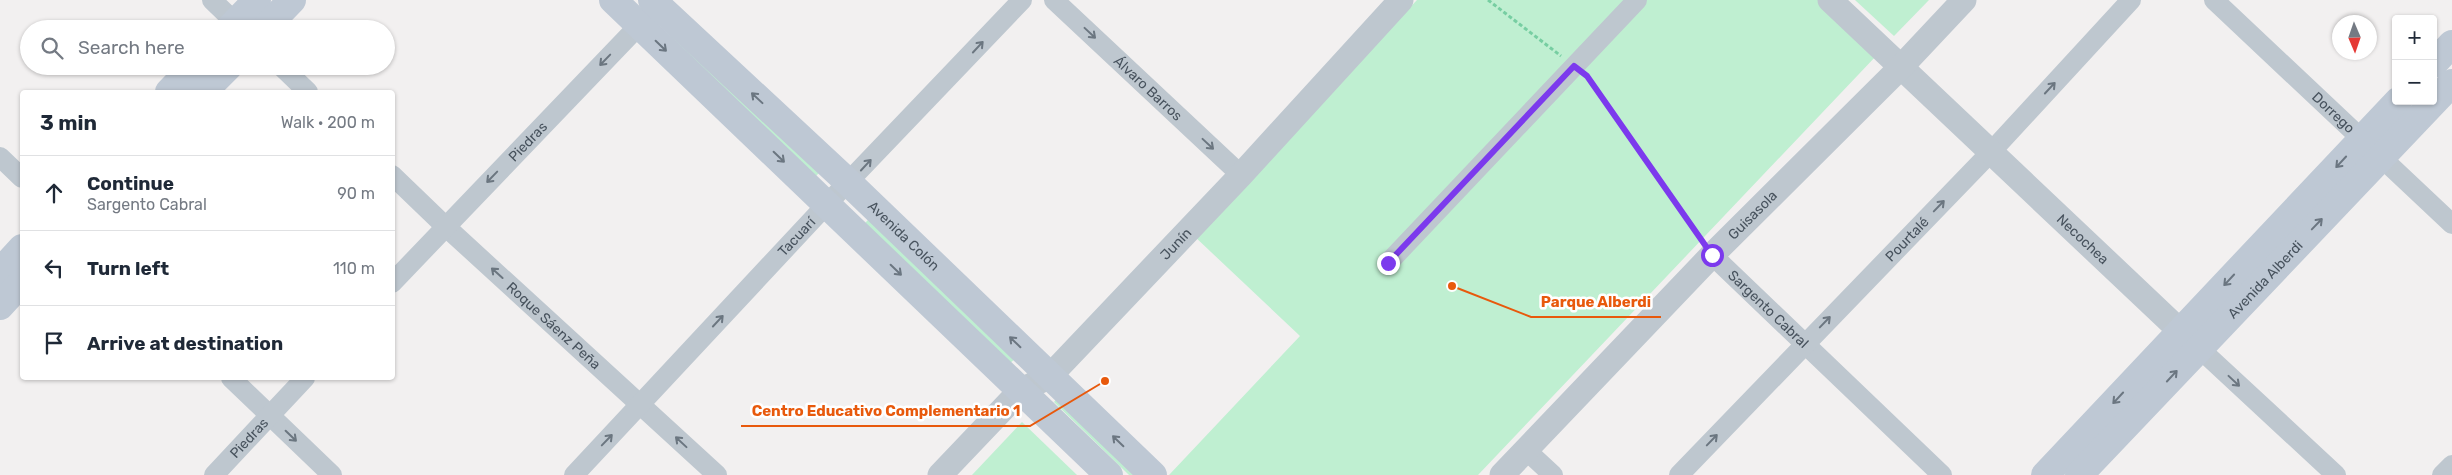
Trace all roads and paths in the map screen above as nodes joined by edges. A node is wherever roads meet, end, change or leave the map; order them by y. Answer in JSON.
{"nodes":[{"id":1,"x":212,"y":0,"type":"edge"},
{"id":2,"x":257,"y":0,"type":"edge"},
{"id":3,"x":292,"y":0,"type":"edge"},
{"id":4,"x":613,"y":0,"type":"edge"},
{"id":5,"x":1022,"y":0,"type":"edge"},
{"id":6,"x":1054,"y":0,"type":"edge"},
{"id":7,"x":1401,"y":0,"type":"edge"},
{"id":8,"x":1488,"y":0,"type":"edge"},
{"id":9,"x":1637,"y":0,"type":"edge"},
{"id":10,"x":1830,"y":0,"type":"edge"},
{"id":11,"x":1964,"y":0,"type":"edge"},
{"id":12,"x":2131,"y":0,"type":"edge"},
{"id":13,"x":2214,"y":0,"type":"edge"},
{"id":14,"x":658,"y":2,"type":"edge"},
{"id":15,"x":230,"y":20,"type":"edge"},
{"id":16,"x":241,"y":20,"type":"edge"},
{"id":17,"x":273,"y":20,"type":"edge"},
{"id":18,"x":639,"y":25,"type":"junction"},
{"id":19,"x":2452,"y":44,"type":"edge"},
{"id":20,"x":2437,"y":60,"type":"edge"},
{"id":21,"x":1574,"y":66,"type":"junction"},
{"id":22,"x":1901,"y":67,"type":"junction"},
{"id":23,"x":185,"y":75,"type":"edge"},
{"id":24,"x":220,"y":75,"type":"edge"},
{"id":25,"x":290,"y":75,"type":"edge"},
{"id":26,"x":2452,"y":83,"type":"edge"},
{"id":27,"x":171,"y":90,"type":"edge"},
{"id":28,"x":206,"y":90,"type":"edge"},
{"id":29,"x":306,"y":90,"type":"edge"},
{"id":30,"x":2396,"y":105,"type":"edge"},
{"id":31,"x":2371,"y":149,"type":"junction"},
{"id":32,"x":1990,"y":154,"type":"junction"},
{"id":33,"x":0,"y":157,"type":"edge"},
{"id":34,"x":1241,"y":175,"type":"junction"},
{"id":35,"x":20,"y":176,"type":"edge"},
{"id":36,"x":395,"y":178,"type":"edge"},
{"id":37,"x":849,"y":183,"type":"junction"},
{"id":38,"x":828,"y":204,"type":"junction"},
{"id":39,"x":2452,"y":224,"type":"edge"},
{"id":40,"x":446,"y":226,"type":"junction"},
{"id":41,"x":20,"y":250,"type":"edge"},
{"id":42,"x":1712,"y":255,"type":"junction"},
{"id":43,"x":1388,"y":263,"type":"dead end"},
{"id":44,"x":0,"y":272,"type":"edge"},
{"id":45,"x":395,"y":280,"type":"edge"},
{"id":46,"x":20,"y":284,"type":"edge"},
{"id":47,"x":0,"y":306,"type":"edge"},
{"id":48,"x":2190,"y":340,"type":"junction"},
{"id":49,"x":1803,"y":344,"type":"junction"},
{"id":50,"x":1050,"y":376,"type":"junction"},
{"id":51,"x":233,"y":380,"type":"edge"},
{"id":52,"x":303,"y":380,"type":"edge"},
{"id":53,"x":1020,"y":391,"type":"junction"},
{"id":54,"x":641,"y":404,"type":"junction"},
{"id":55,"x":270,"y":416,"type":"junction"},
{"id":56,"x":1526,"y":450,"type":"junction"},
{"id":57,"x":2452,"y":465,"type":"edge"},
{"id":58,"x":214,"y":475,"type":"edge"},
{"id":59,"x":332,"y":475,"type":"edge"},
{"id":60,"x":574,"y":475,"type":"edge"},
{"id":61,"x":716,"y":475,"type":"edge"},
{"id":62,"x":940,"y":475,"type":"edge"},
{"id":63,"x":1109,"y":475,"type":"edge"},
{"id":64,"x":1153,"y":475,"type":"edge"},
{"id":65,"x":1502,"y":475,"type":"edge"},
{"id":66,"x":1553,"y":475,"type":"edge"},
{"id":67,"x":1679,"y":475,"type":"edge"},
{"id":68,"x":1942,"y":475,"type":"edge"},
{"id":69,"x":2045,"y":475,"type":"edge"},
{"id":70,"x":2079,"y":475,"type":"edge"},
{"id":71,"x":2336,"y":475,"type":"edge"},
{"id":72,"x":2442,"y":475,"type":"edge"}],
"edges":[{"from":1,"to":15,"type":"street"},
{"from":2,"to":16,"type":"main road"},
{"from":3,"to":17,"type":"main road"},
{"from":4,"to":18,"type":"main road"},
{"from":37,"to":5,"type":"street","name":"Tacuarí","one_way":true},
{"from":6,"to":34,"type":"street","name":"Álvaro Barros","one_way":true},
{"from":7,"to":34,"type":"street","name":"Junín"},
{"from":8,"to":21,"type":"path"},
{"from":9,"to":21,"type":"street"},
{"from":10,"to":22,"type":"street","name":"Necochea"},
{"from":11,"to":22,"type":"street","name":"Guisasola"},
{"from":32,"to":12,"type":"street","name":"Pourtalé","one_way":true},
{"from":13,"to":31,"type":"street","name":"Dorrego"},
{"from":14,"to":18,"type":"street","name":"Piedras"},
{"from":37,"to":14,"type":"main road","name":"Avenida Colón","one_way":true},
{"from":18,"to":38,"type":"main road","one_way":true},
{"from":18,"to":40,"type":"street","name":"Piedras","one_way":true},
{"from":19,"to":20,"type":"main road"},
{"from":21,"to":42,"type":"path"},
{"from":21,"to":43,"type":"street"},
{"from":22,"to":32,"type":"street","name":"Necochea"},
{"from":22,"to":42,"type":"street","name":"Guisasola"},
{"from":23,"to":27,"type":"main road"},
{"from":24,"to":28,"type":"main road"},
{"from":25,"to":29,"type":"street"},
{"from":26,"to":31,"type":"main road","name":"Avenida Alberdi"},
{"from":30,"to":31,"type":"main road","name":"Avenida Alberdi"},
{"from":31,"to":39,"type":"street","name":"Dorrego"},
{"from":31,"to":48,"type":"main road","name":"Avenida Alberdi"},
{"from":32,"to":48,"type":"street","name":"Necochea"},
{"from":49,"to":32,"type":"street","name":"Pourtalé","one_way":true},
{"from":33,"to":35,"type":"street"},
{"from":34,"to":50,"type":"street","name":"Junín"},
{"from":36,"to":40,"type":"street","name":"Roque Sáenz Peña"},
{"from":37,"to":38,"type":"street","name":"Tacuarí"},
{"from":50,"to":37,"type":"main road","name":"Avenida Colón","one_way":true},
{"from":38,"to":53,"type":"main road","one_way":true},
{"from":54,"to":38,"type":"street","name":"Tacuarí","one_way":true},
{"from":40,"to":45,"type":"street","name":"Piedras"},
{"from":54,"to":40,"type":"street","name":"Roque Sáenz Peña","one_way":true},
{"from":41,"to":44,"type":"main road"},
{"from":42,"to":49,"type":"street","name":"Sargento Cabral"},
{"from":42,"to":56,"type":"street","name":"Guisasola"},
{"from":46,"to":47,"type":"main road"},
{"from":48,"to":69,"type":"main road","name":"Avenida Alberdi","one_way":true},
{"from":70,"to":48,"type":"main road","name":"Avenida Alberdi","one_way":true},
{"from":48,"to":71,"type":"street","name":"Necochea","one_way":true},
{"from":67,"to":49,"type":"street","name":"Pourtalé","one_way":true},
{"from":49,"to":68,"type":"street","name":"Sargento Cabral"},
{"from":50,"to":53,"type":"street","name":"Junín"},
{"from":64,"to":50,"type":"main road","name":"Avenida Colón","one_way":true},
{"from":51,"to":55,"type":"street"},
{"from":52,"to":55,"type":"street","name":"Piedras"},
{"from":53,"to":62,"type":"street","name":"Junín"},
{"from":53,"to":63,"type":"main road"},
{"from":60,"to":54,"type":"street","name":"Tacuarí","one_way":true},
{"from":61,"to":54,"type":"street","name":"Roque Sáenz Peña","one_way":true},
{"from":55,"to":58,"type":"street","name":"Piedras"},
{"from":55,"to":59,"type":"street","one_way":true},
{"from":56,"to":65,"type":"street","name":"Guisasola"},
{"from":56,"to":66,"type":"street"},
{"from":57,"to":72,"type":"street"}]}
